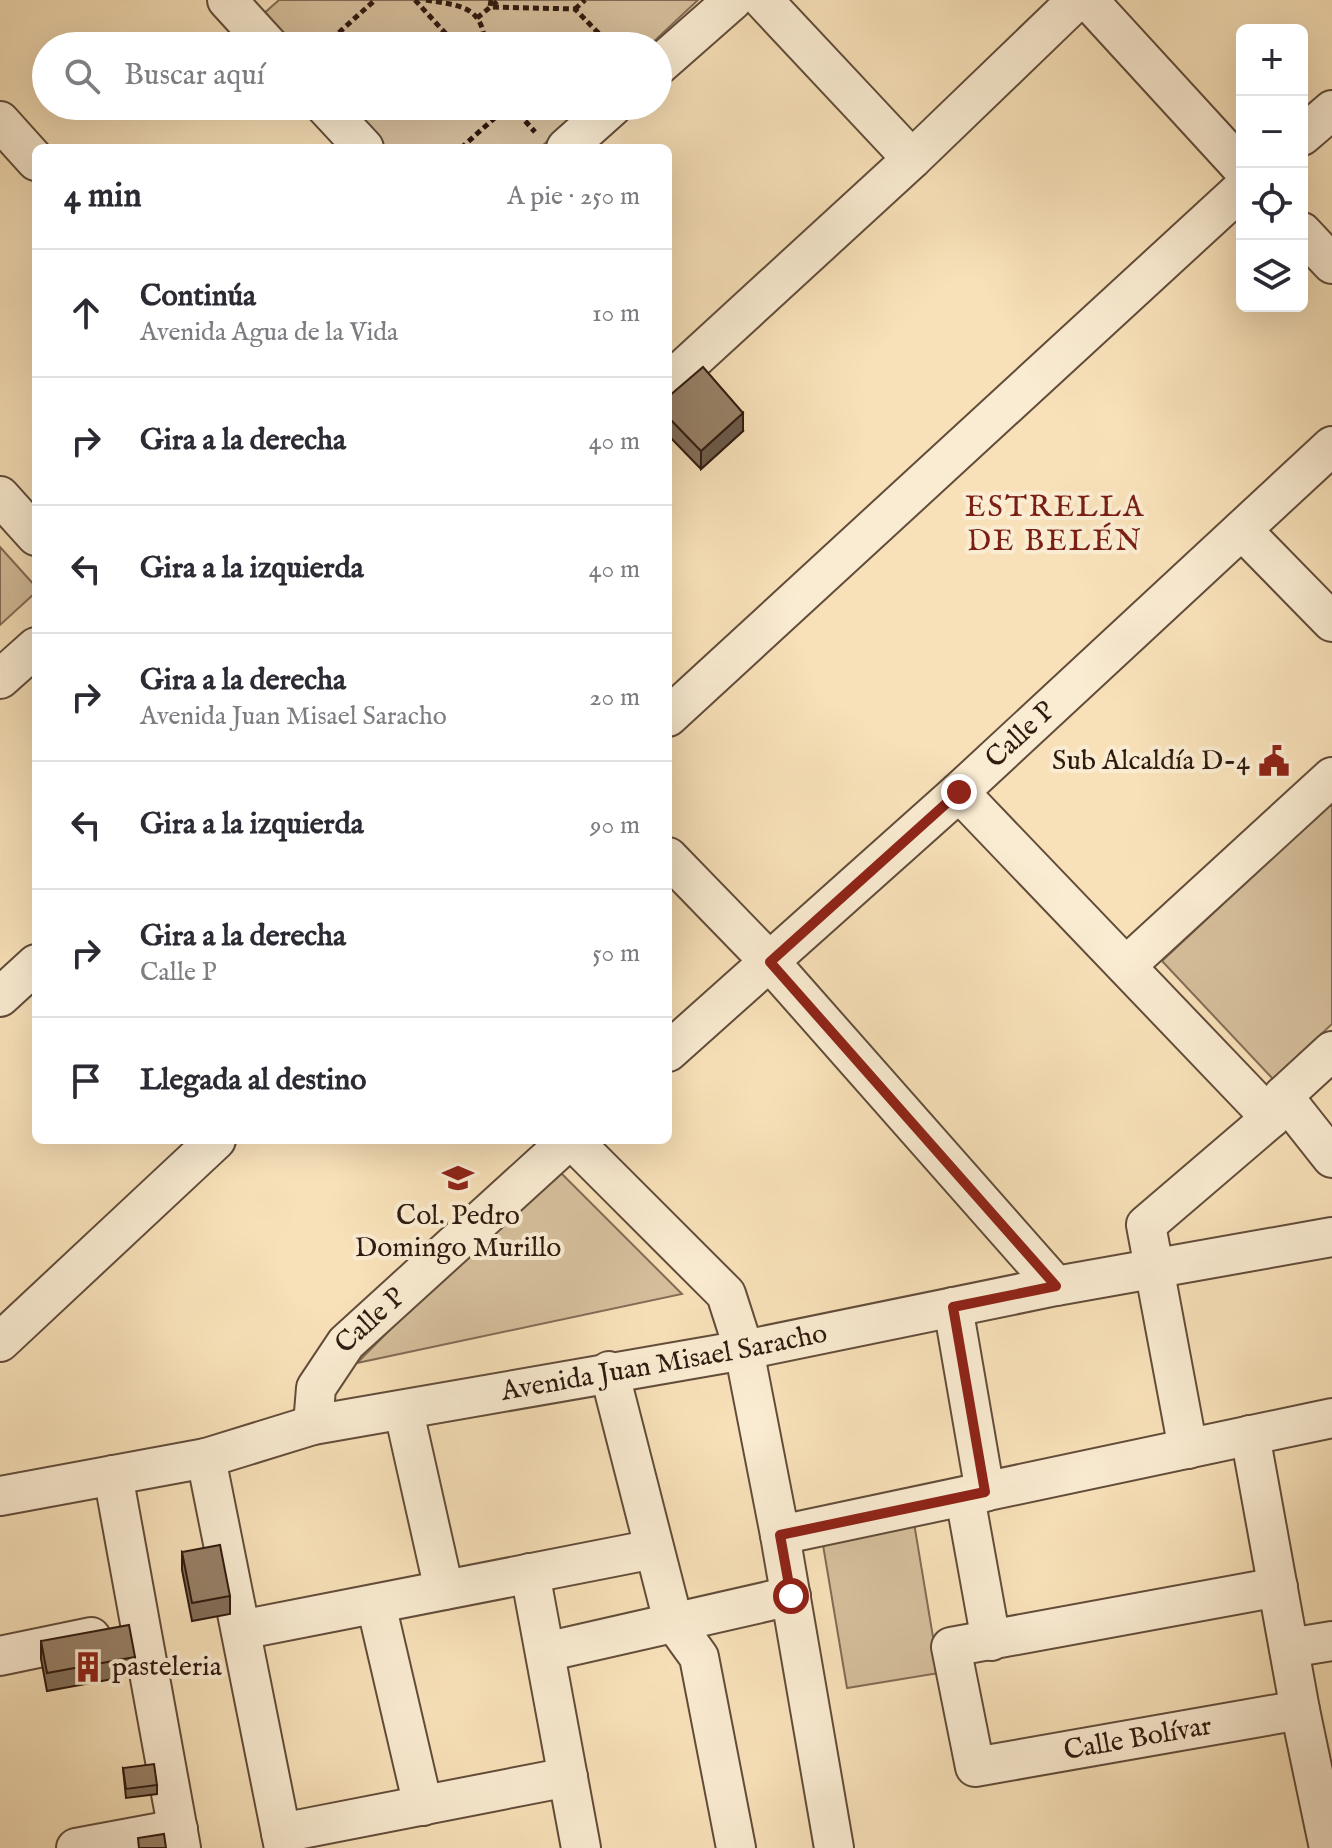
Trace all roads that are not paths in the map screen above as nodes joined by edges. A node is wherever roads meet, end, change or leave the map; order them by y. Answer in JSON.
{"nodes":[{"id":1,"x":733,"y":0,"type":"edge"},
{"id":2,"x":763,"y":0,"type":"edge"},
{"id":3,"x":1077,"y":0,"type":"edge"},
{"id":4,"x":1088,"y":0,"type":"edge"},
{"id":5,"x":237,"y":3,"type":"edge"},
{"id":6,"x":259,"y":32,"type":"edge"},
{"id":7,"x":672,"y":54,"type":"edge"},
{"id":8,"x":1332,"y":110,"type":"edge"},
{"id":9,"x":338,"y":120,"type":"edge"},
{"id":10,"x":591,"y":120,"type":"edge"},
{"id":11,"x":0,"y":121,"type":"edge"},
{"id":12,"x":1308,"y":131,"type":"edge"},
{"id":13,"x":554,"y":143,"type":"edge"},
{"id":14,"x":360,"y":144,"type":"edge"},
{"id":15,"x":32,"y":157,"type":"edge"},
{"id":16,"x":912,"y":159,"type":"junction"},
{"id":17,"x":1236,"y":161,"type":"edge"},
{"id":18,"x":1236,"y":195,"type":"edge"},
{"id":19,"x":1308,"y":238,"type":"edge"},
{"id":20,"x":1332,"y":264,"type":"edge"},
{"id":21,"x":672,"y":379,"type":"edge"},
{"id":22,"x":1332,"y":446,"type":"edge"},
{"id":23,"x":0,"y":496,"type":"edge"},
{"id":24,"x":1242,"y":530,"type":"junction"},
{"id":25,"x":32,"y":532,"type":"edge"},
{"id":26,"x":1332,"y":622,"type":"edge"},
{"id":27,"x":32,"y":651,"type":"edge"},
{"id":28,"x":0,"y":679,"type":"edge"},
{"id":29,"x":672,"y":713,"type":"edge"},
{"id":30,"x":1332,"y":777,"type":"edge"},
{"id":31,"x":959,"y":792,"type":"junction"},
{"id":32,"x":672,"y":861,"type":"edge"},
{"id":33,"x":770,"y":962,"type":"junction"},
{"id":34,"x":1127,"y":965,"type":"junction"},
{"id":35,"x":32,"y":968,"type":"edge"},
{"id":36,"x":0,"y":997,"type":"edge"},
{"id":37,"x":672,"y":1048,"type":"edge"},
{"id":38,"x":1332,"y":1051,"type":"edge"},
{"id":39,"x":1277,"y":1107,"type":"junction"},
{"id":40,"x":212,"y":1144,"type":"edge"},
{"id":41,"x":566,"y":1144,"type":"edge"},
{"id":42,"x":574,"y":1144,"type":"edge"},
{"id":43,"x":1332,"y":1158,"type":"edge"},
{"id":44,"x":1332,"y":1237,"type":"edge"},
{"id":45,"x":1152,"y":1270,"type":"junction"},
{"id":46,"x":1056,"y":1286,"type":"junction"},
{"id":47,"x":953,"y":1307,"type":"junction"},
{"id":48,"x":0,"y":1342,"type":"edge"},
{"id":49,"x":744,"y":1350,"type":"junction"},
{"id":50,"x":609,"y":1371,"type":"junction"},
{"id":51,"x":404,"y":1412,"type":"junction"},
{"id":52,"x":1332,"y":1418,"type":"edge"},
{"id":53,"x":313,"y":1425,"type":"junction"},
{"id":54,"x":1250,"y":1435,"type":"junction"},
{"id":55,"x":1188,"y":1449,"type":"junction"},
{"id":56,"x":206,"y":1458,"type":"junction"},
{"id":57,"x":113,"y":1475,"type":"junction"},
{"id":58,"x":975,"y":1494,"type":"junction"},
{"id":59,"x":0,"y":1496,"type":"edge"},
{"id":60,"x":780,"y":1535,"type":"junction"},
{"id":61,"x":654,"y":1549,"type":"junction"},
{"id":62,"x":530,"y":1573,"type":"junction"},
{"id":63,"x":1278,"y":1587,"type":"junction"},
{"id":64,"x":444,"y":1590,"type":"junction"},
{"id":65,"x":791,"y":1596,"type":"junction"},
{"id":66,"x":376,"y":1604,"type":"junction"},
{"id":67,"x":673,"y":1621,"type":"junction"},
{"id":68,"x":140,"y":1627,"type":"junction"},
{"id":69,"x":241,"y":1630,"type":"junction"},
{"id":70,"x":991,"y":1641,"type":"junction"},
{"id":71,"x":1332,"y":1641,"type":"edge"},
{"id":72,"x":1289,"y":1648,"type":"junction"},
{"id":73,"x":545,"y":1652,"type":"junction"},
{"id":74,"x":0,"y":1656,"type":"edge"},
{"id":75,"x":1300,"y":1710,"type":"junction"},
{"id":76,"x":568,"y":1777,"type":"junction"},
{"id":77,"x":423,"y":1806,"type":"junction"},
{"id":78,"x":179,"y":1838,"type":"edge"},
{"id":79,"x":282,"y":1841,"type":"edge"},
{"id":80,"x":76,"y":1848,"type":"edge"},
{"id":81,"x":581,"y":1848,"type":"edge"},
{"id":82,"x":736,"y":1848,"type":"edge"},
{"id":83,"x":834,"y":1848,"type":"edge"},
{"id":84,"x":1329,"y":1848,"type":"edge"}],
"edges":[{"from":1,"to":7,"type":"street"},
{"from":2,"to":16,"type":"street"},
{"from":3,"to":16,"type":"street"},
{"from":4,"to":17,"type":"street"},
{"from":5,"to":6,"type":"street"},
{"from":8,"to":12,"type":"street"},
{"from":9,"to":14,"type":"street"},
{"from":10,"to":13,"type":"street"},
{"from":11,"to":15,"type":"street"},
{"from":16,"to":21,"type":"street"},
{"from":18,"to":29,"type":"street"},
{"from":19,"to":20,"type":"street"},
{"from":22,"to":24,"type":"street","name":"Calle P"},
{"from":23,"to":25,"type":"street"},
{"from":24,"to":26,"type":"street"},
{"from":24,"to":31,"type":"street","name":"Calle P"},
{"from":27,"to":28,"type":"street"},
{"from":30,"to":34,"type":"street"},
{"from":31,"to":33,"type":"street","name":"Calle P"},
{"from":31,"to":34,"type":"street"},
{"from":32,"to":33,"type":"street"},
{"from":33,"to":37,"type":"street","name":"Calle P"},
{"from":33,"to":46,"type":"street"},
{"from":34,"to":39,"type":"street"},
{"from":35,"to":36,"type":"street"},
{"from":38,"to":39,"type":"street"},
{"from":39,"to":43,"type":"street"},
{"from":39,"to":45,"type":"street"},
{"from":40,"to":48,"type":"street"},
{"from":41,"to":53,"type":"street","name":"Calle P"},
{"from":42,"to":49,"type":"street"},
{"from":44,"to":45,"type":"street","name":"Avenida Juan Misael Saracho"},
{"from":45,"to":46,"type":"street","name":"Avenida Juan Misael Saracho"},
{"from":45,"to":55,"type":"street"},
{"from":46,"to":47,"type":"street","name":"Avenida Juan Misael Saracho"},
{"from":47,"to":49,"type":"street","name":"Avenida Juan Misael Saracho"},
{"from":47,"to":58,"type":"street"},
{"from":49,"to":50,"type":"street","name":"Avenida Juan Misael Saracho"},
{"from":49,"to":60,"type":"street"},
{"from":50,"to":51,"type":"street","name":"Avenida Juan Misael Saracho"},
{"from":50,"to":61,"type":"street"},
{"from":51,"to":53,"type":"street","name":"Avenida Juan Misael Saracho"},
{"from":51,"to":64,"type":"street"},
{"from":52,"to":54,"type":"street"},
{"from":53,"to":56,"type":"street","name":"Avenida Juan Misael Saracho"},
{"from":54,"to":55,"type":"street"},
{"from":54,"to":63,"type":"street"},
{"from":55,"to":58,"type":"street"},
{"from":56,"to":57,"type":"street","name":"Avenida Juan Misael Saracho"},
{"from":56,"to":69,"type":"street"},
{"from":57,"to":59,"type":"street","name":"Avenida Juan Misael Saracho"},
{"from":57,"to":68,"type":"street"},
{"from":58,"to":60,"type":"street"},
{"from":58,"to":70,"type":"street"},
{"from":60,"to":65,"type":"street"},
{"from":61,"to":62,"type":"street"},
{"from":61,"to":67,"type":"street"},
{"from":62,"to":64,"type":"street"},
{"from":62,"to":73,"type":"street"},
{"from":63,"to":70,"type":"street"},
{"from":63,"to":72,"type":"street"},
{"from":64,"to":66,"type":"street"},
{"from":65,"to":67,"type":"street"},
{"from":65,"to":83,"type":"street"},
{"from":66,"to":69,"type":"street"},
{"from":66,"to":77,"type":"street"},
{"from":67,"to":73,"type":"street"},
{"from":67,"to":82,"type":"street"},
{"from":68,"to":74,"type":"street"},
{"from":68,"to":78,"type":"street"},
{"from":69,"to":79,"type":"street"},
{"from":70,"to":75,"type":"street","name":"Calle Bolívar"},
{"from":71,"to":72,"type":"street"},
{"from":72,"to":75,"type":"street"},
{"from":73,"to":76,"type":"street"},
{"from":75,"to":84,"type":"street"},
{"from":76,"to":77,"type":"street"},
{"from":76,"to":81,"type":"street"},
{"from":77,"to":79,"type":"street"},
{"from":78,"to":80,"type":"street"}]}
